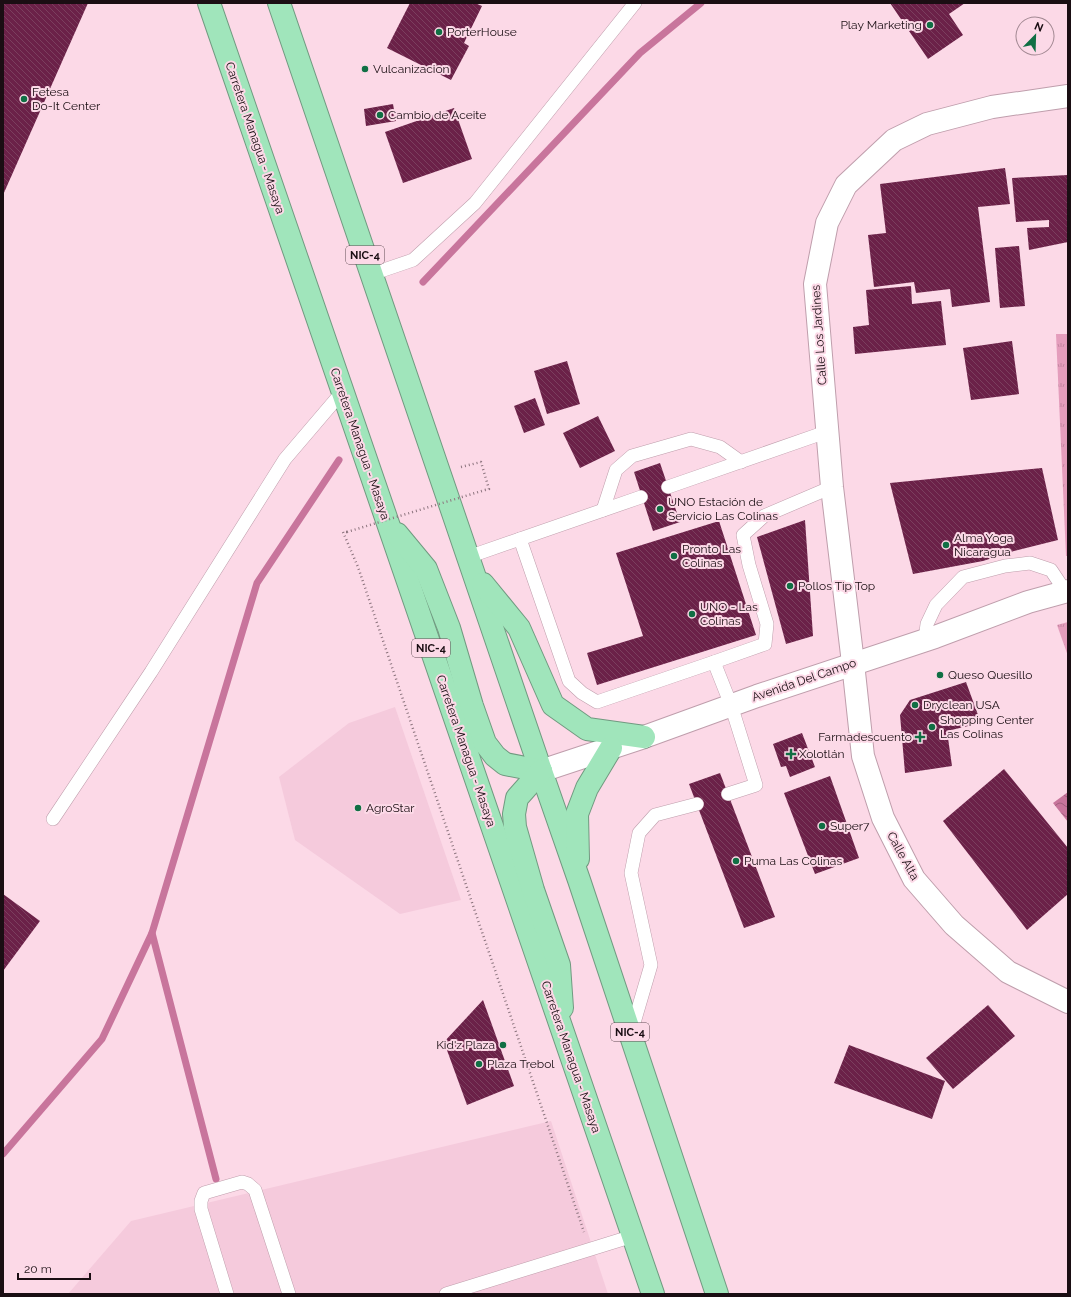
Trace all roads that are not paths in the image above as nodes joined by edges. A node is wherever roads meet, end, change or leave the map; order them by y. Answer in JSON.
{"nodes":[{"id":1,"x":209,"y":3,"type":"edge"},
{"id":2,"x":280,"y":3,"type":"edge"},
{"id":3,"x":635,"y":3,"type":"edge"},
{"id":4,"x":1068,"y":96,"type":"edge"},
{"id":5,"x":372,"y":274,"type":"junction"},
{"id":6,"x":342,"y":391,"type":"junction"},
{"id":7,"x":826,"y":432,"type":"junction"},
{"id":8,"x":741,"y":462,"type":"junction"},
{"id":9,"x":668,"y":487,"type":"dead end"},
{"id":10,"x":832,"y":487,"type":"junction"},
{"id":11,"x":641,"y":496,"type":"dead end"},
{"id":12,"x":602,"y":510,"type":"junction"},
{"id":13,"x":389,"y":525,"type":"junction"},
{"id":14,"x":520,"y":539,"type":"junction"},
{"id":15,"x":470,"y":564,"type":"junction"},
{"id":16,"x":1067,"y":591,"type":"edge"},
{"id":17,"x":925,"y":640,"type":"junction"},
{"id":18,"x":714,"y":662,"type":"junction"},
{"id":19,"x":854,"y":663,"type":"junction"},
{"id":20,"x":731,"y":706,"type":"junction"},
{"id":21,"x":644,"y":737,"type":"junction"},
{"id":22,"x":610,"y":748,"type":"junction"},
{"id":23,"x":541,"y":771,"type":"junction"},
{"id":24,"x":728,"y":794,"type":"dead end"},
{"id":25,"x":697,"y":804,"type":"dead end"},
{"id":26,"x":53,"y":819,"type":"dead end"},
{"id":27,"x":579,"y":880,"type":"junction"},
{"id":28,"x":1068,"y":1002,"type":"edge"},
{"id":29,"x":630,"y":1034,"type":"junction"},
{"id":30,"x":564,"y":1036,"type":"junction"},
{"id":31,"x":633,"y":1236,"type":"junction"},
{"id":32,"x":227,"y":1294,"type":"edge"},
{"id":33,"x":288,"y":1294,"type":"edge"},
{"id":34,"x":446,"y":1294,"type":"edge"},
{"id":35,"x":653,"y":1294,"type":"edge"},
{"id":36,"x":717,"y":1294,"type":"edge"}],
"edges":[{"from":1,"to":6,"type":"highway","name":"Carretera Managua - Masaya","number":"NIC-4"},
{"from":2,"to":5,"type":"highway","number":"NIC-4"},
{"from":3,"to":5,"type":"lane"},
{"from":4,"to":7,"type":"street","name":"Calle Los Jardines"},
{"from":5,"to":15,"type":"highway","number":"NIC-4"},
{"from":6,"to":13,"type":"highway","name":"Carretera Managua - Masaya","number":"NIC-4"},
{"from":6,"to":26,"type":"lane"},
{"from":7,"to":8,"type":"lane"},
{"from":7,"to":10,"type":"street","name":"Calle Los Jardines"},
{"from":8,"to":9,"type":"lane"},
{"from":8,"to":12,"type":"lane"},
{"from":10,"to":18,"type":"lane"},
{"from":10,"to":19,"type":"street","name":"Calle Los Jardines"},
{"from":11,"to":12,"type":"lane"},
{"from":12,"to":14,"type":"lane"},
{"from":13,"to":23,"type":"highway"},
{"from":13,"to":30,"type":"highway","name":"Carretera Managua - Masaya","number":"NIC-4"},
{"from":14,"to":15,"type":"lane"},
{"from":14,"to":18,"type":"lane"},
{"from":15,"to":21,"type":"highway"},
{"from":15,"to":23,"type":"highway","number":"NIC-4"},
{"from":16,"to":17,"type":"street","name":"Avenida Del Campo"},
{"from":16,"to":17,"type":"lane"},
{"from":17,"to":19,"type":"street","name":"Avenida Del Campo"},
{"from":18,"to":20,"type":"lane"},
{"from":19,"to":20,"type":"street","name":"Avenida Del Campo"},
{"from":19,"to":28,"type":"street","name":"Calle Alta"},
{"from":20,"to":21,"type":"street","name":"Avenida Del Campo"},
{"from":20,"to":24,"type":"lane"},
{"from":21,"to":22,"type":"street","name":"Avenida Del Campo"},
{"from":22,"to":23,"type":"street","name":"Avenida Del Campo"},
{"from":22,"to":27,"type":"highway"},
{"from":23,"to":27,"type":"highway","number":"NIC-4"},
{"from":23,"to":30,"type":"highway"},
{"from":25,"to":29,"type":"lane"},
{"from":27,"to":29,"type":"highway","number":"NIC-4"},
{"from":29,"to":36,"type":"highway","number":"NIC-4"},
{"from":30,"to":31,"type":"highway","name":"Carretera Managua - Masaya","number":"NIC-4"},
{"from":31,"to":34,"type":"lane"},
{"from":31,"to":35,"type":"highway","name":"Carretera Managua - Masaya","number":"NIC-4"},
{"from":32,"to":33,"type":"lane"}]}
